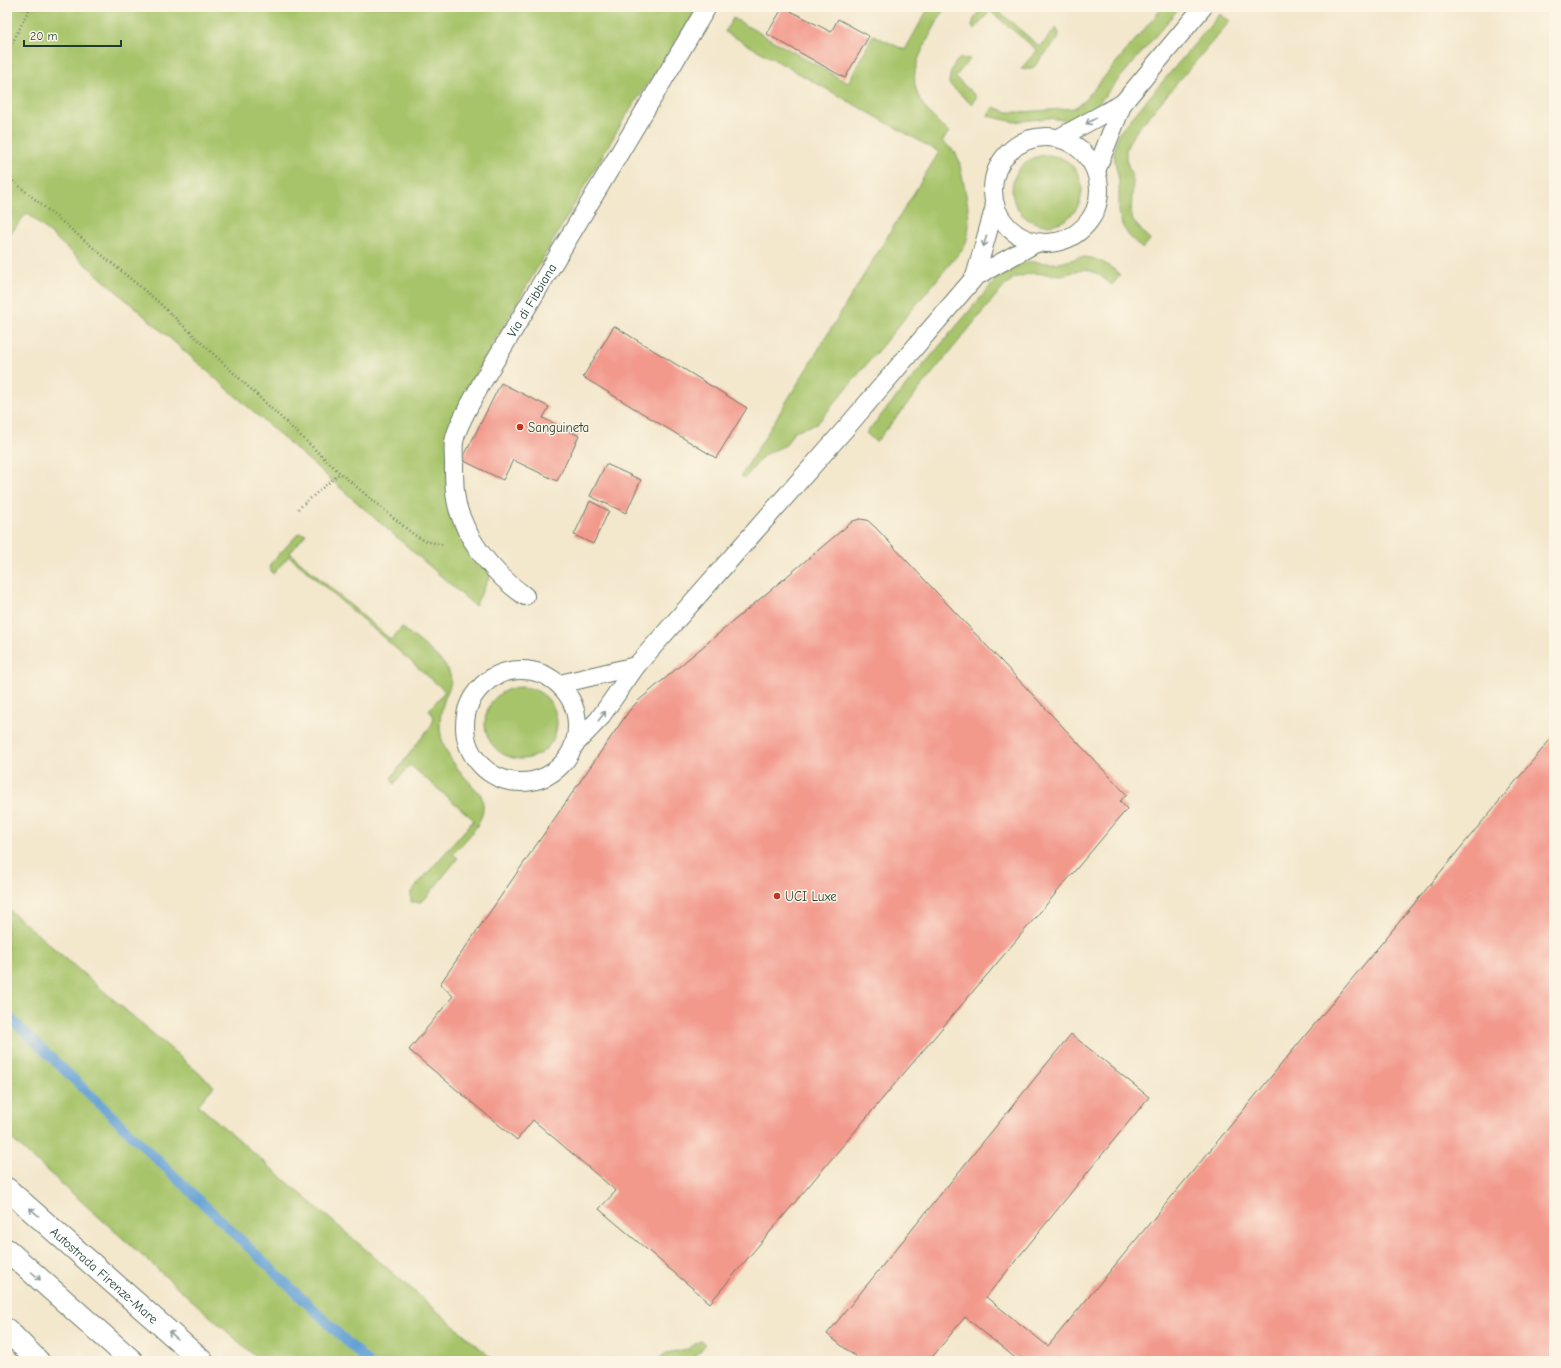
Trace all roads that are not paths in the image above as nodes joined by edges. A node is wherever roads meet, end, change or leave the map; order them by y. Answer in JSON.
{"nodes":[{"id":1,"x":707,"y":7,"type":"edge"},
{"id":2,"x":1203,"y":7,"type":"edge"},
{"id":3,"x":1123,"y":103,"type":"junction"},
{"id":4,"x":1059,"y":138,"type":"junction"},
{"id":5,"x":1096,"y":171,"type":"junction"},
{"id":6,"x":995,"y":206,"type":"junction"},
{"id":7,"x":1036,"y":243,"type":"junction"},
{"id":8,"x":975,"y":277,"type":"junction"},
{"id":9,"x":525,"y":596,"type":"dead end"},
{"id":10,"x":636,"y":666,"type":"junction"},
{"id":11,"x":560,"y":684,"type":"junction"},
{"id":12,"x":575,"y":744,"type":"junction"},
{"id":13,"x":7,"y":1189,"type":"edge"},
{"id":14,"x":7,"y":1250,"type":"edge"},
{"id":15,"x":7,"y":1330,"type":"edge"},
{"id":16,"x":38,"y":1361,"type":"edge"},
{"id":17,"x":132,"y":1361,"type":"edge"},
{"id":18,"x":202,"y":1361,"type":"edge"}],
"edges":[{"from":1,"to":9,"type":"lane","name":"Via di Fibbiana"},
{"from":2,"to":3,"type":"lane"},
{"from":3,"to":4,"type":"lane","one_way":true},
{"from":3,"to":5,"type":"lane"},
{"from":4,"to":5,"type":"lane"},
{"from":4,"to":6,"type":"lane"},
{"from":5,"to":7,"type":"lane"},
{"from":6,"to":7,"type":"lane"},
{"from":6,"to":8,"type":"lane","one_way":true},
{"from":7,"to":8,"type":"lane"},
{"from":8,"to":10,"type":"lane"},
{"from":10,"to":11,"type":"lane"},
{"from":12,"to":10,"type":"lane","one_way":true},
{"from":11,"to":12,"type":"lane"},
{"from":11,"to":12,"type":"lane"},
{"from":18,"to":13,"type":"main road","name":"Autostrada Firenze-Mare","one_way":true},
{"from":14,"to":17,"type":"main road","one_way":true},
{"from":15,"to":16,"type":"main road"}]}
